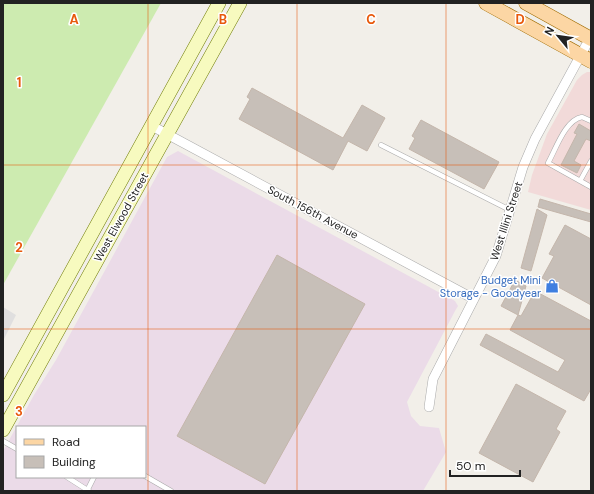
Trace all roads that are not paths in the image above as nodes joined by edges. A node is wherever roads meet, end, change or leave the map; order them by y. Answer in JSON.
{"nodes":[{"id":1,"x":220,"y":3,"type":"edge"},
{"id":2,"x":240,"y":3,"type":"edge"},
{"id":3,"x":486,"y":3,"type":"edge"},
{"id":4,"x":526,"y":3,"type":"edge"},
{"id":5,"x":590,"y":38,"type":"edge"},
{"id":6,"x":586,"y":58,"type":"edge"},
{"id":7,"x":591,"y":121,"type":"edge"},
{"id":8,"x":152,"y":126,"type":"junction"},
{"id":9,"x":167,"y":134,"type":"junction"},
{"id":10,"x":381,"y":145,"type":"dead end"},
{"id":11,"x":591,"y":161,"type":"edge"},
{"id":12,"x":580,"y":181,"type":"junction"},
{"id":13,"x":591,"y":187,"type":"edge"},
{"id":14,"x":510,"y":210,"type":"junction"},
{"id":15,"x":474,"y":299,"type":"junction"},
{"id":16,"x":3,"y":395,"type":"edge"},
{"id":17,"x":429,"y":407,"type":"dead end"},
{"id":18,"x":3,"y":430,"type":"edge"},
{"id":19,"x":3,"y":441,"type":"edge"},
{"id":20,"x":16,"y":448,"type":"edge"},
{"id":21,"x":146,"y":477,"type":"edge"},
{"id":22,"x":69,"y":478,"type":"edge"},
{"id":23,"x":94,"y":478,"type":"edge"},
{"id":24,"x":88,"y":490,"type":"edge"},
{"id":25,"x":171,"y":491,"type":"edge"}],
"edges":[{"from":1,"to":8,"type":"main road","name":"West Elwood Street"},
{"from":2,"to":9,"type":"main road","name":"West Elwood Street"},
{"from":3,"to":6,"type":"main road"},
{"from":4,"to":5,"type":"main road"},
{"from":5,"to":6,"type":"street","name":"West Illini Street"},
{"from":6,"to":14,"type":"street","name":"West Illini Street"},
{"from":7,"to":12,"type":"lane"},
{"from":8,"to":9,"type":"street","name":"South 156th Avenue"},
{"from":8,"to":16,"type":"main road","name":"West Elwood Street"},
{"from":9,"to":15,"type":"street","name":"South 156th Avenue"},
{"from":9,"to":18,"type":"main road","name":"West Elwood Street"},
{"from":10,"to":14,"type":"lane"},
{"from":11,"to":12,"type":"lane"},
{"from":12,"to":13,"type":"lane"},
{"from":14,"to":15,"type":"street","name":"West Illini Street"},
{"from":15,"to":17,"type":"street","name":"West Illini Street"},
{"from":19,"to":20,"type":"lane"},
{"from":21,"to":25,"type":"lane"},
{"from":22,"to":24,"type":"lane"},
{"from":23,"to":24,"type":"lane"}]}
